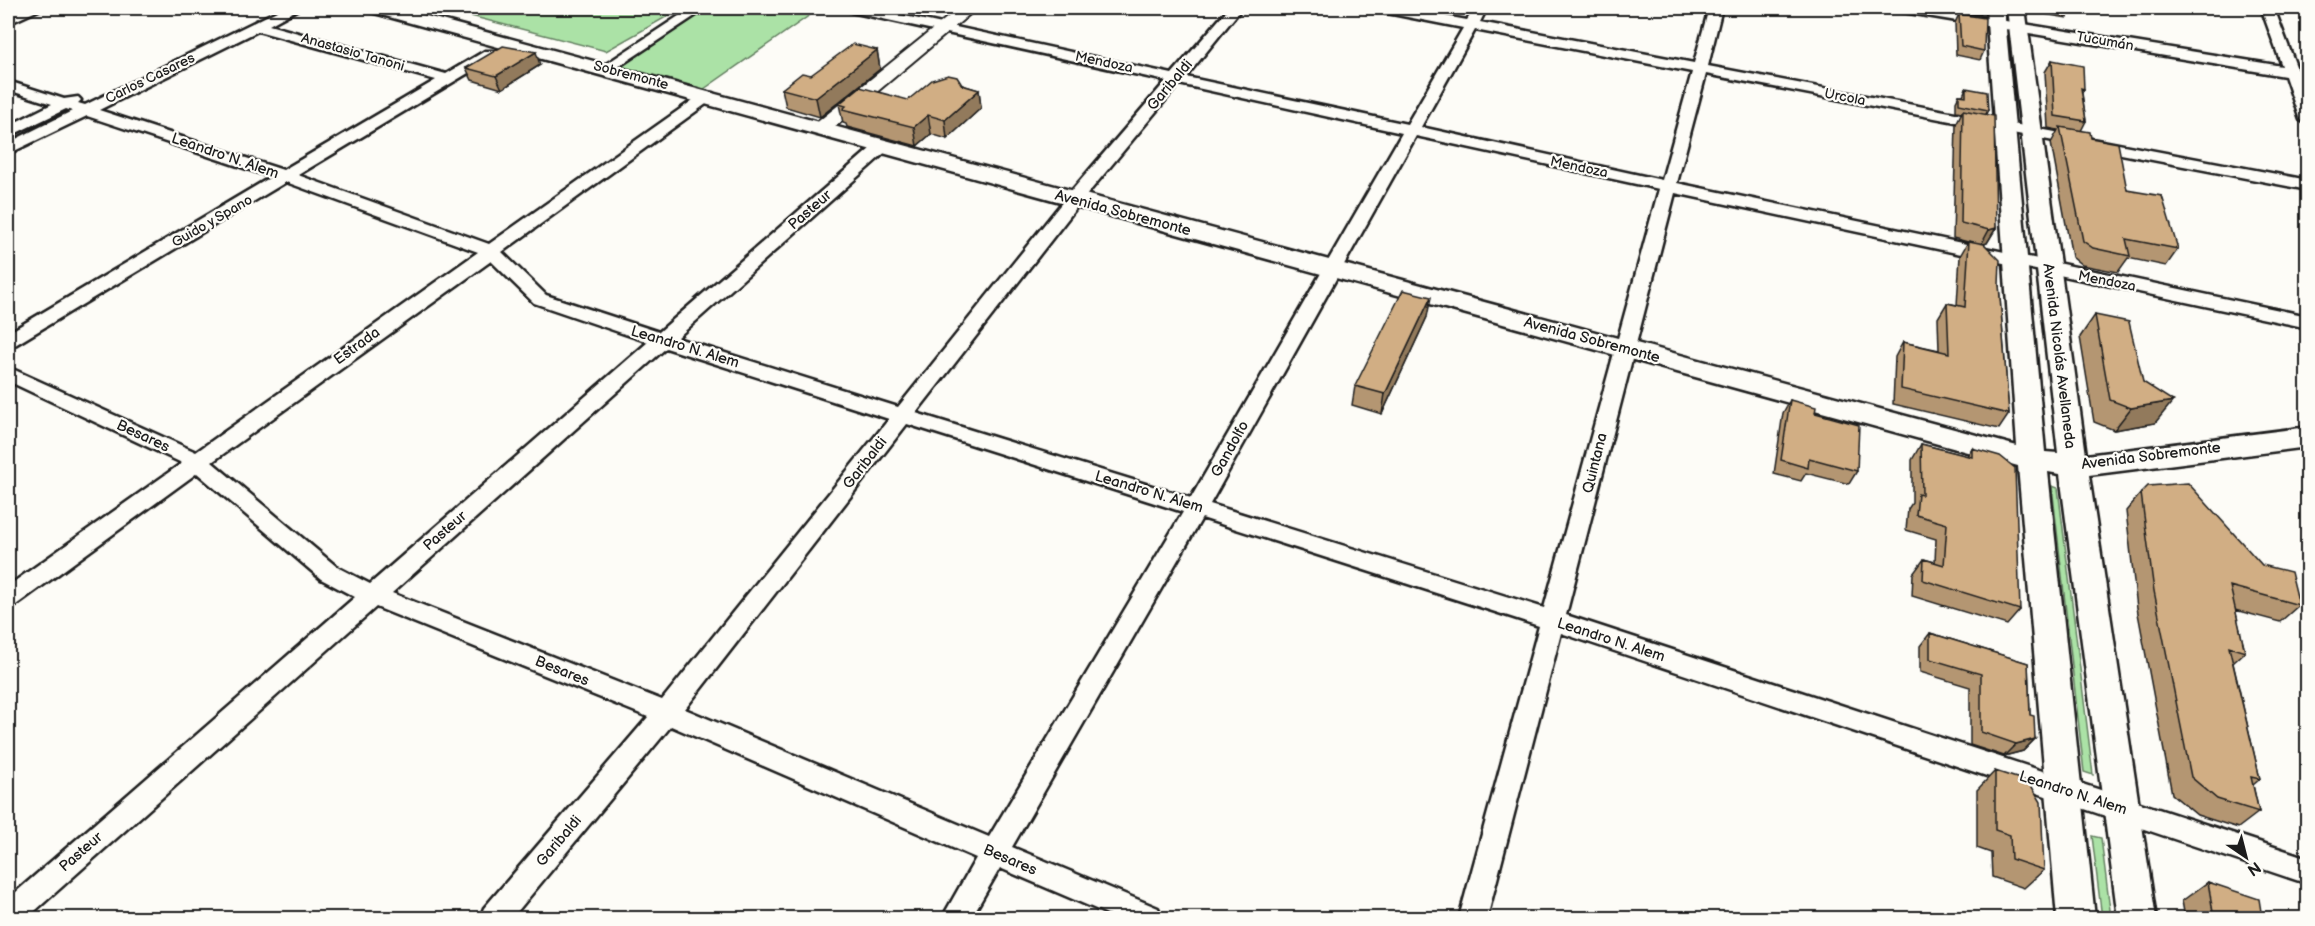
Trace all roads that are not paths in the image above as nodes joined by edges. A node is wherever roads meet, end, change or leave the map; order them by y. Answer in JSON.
{"nodes":[{"id":1,"x":36,"y":8,"type":"edge"},
{"id":2,"x":263,"y":8,"type":"edge"},
{"id":3,"x":293,"y":8,"type":"edge"},
{"id":4,"x":378,"y":8,"type":"edge"},
{"id":5,"x":700,"y":8,"type":"edge"},
{"id":6,"x":851,"y":8,"type":"edge"},
{"id":7,"x":969,"y":8,"type":"edge"},
{"id":8,"x":1236,"y":8,"type":"edge"},
{"id":9,"x":1382,"y":8,"type":"edge"},
{"id":10,"x":1481,"y":8,"type":"edge"},
{"id":11,"x":1716,"y":8,"type":"edge"},
{"id":12,"x":1903,"y":8,"type":"edge"},
{"id":13,"x":2268,"y":8,"type":"edge"},
{"id":14,"x":2007,"y":16,"type":"edge"},
{"id":15,"x":8,"y":20,"type":"edge"},
{"id":16,"x":1471,"y":25,"type":"junction"},
{"id":17,"x":257,"y":26,"type":"junction"},
{"id":18,"x":944,"y":28,"type":"junction"},
{"id":19,"x":509,"y":43,"type":"junction"},
{"id":20,"x":607,"y":68,"type":"junction"},
{"id":21,"x":1700,"y":69,"type":"junction"},
{"id":22,"x":2291,"y":72,"type":"junction"},
{"id":23,"x":2307,"y":75,"type":"edge"},
{"id":24,"x":1176,"y":78,"type":"junction"},
{"id":25,"x":448,"y":79,"type":"junction"},
{"id":26,"x":8,"y":85,"type":"edge"},
{"id":27,"x":708,"y":96,"type":"junction"},
{"id":28,"x":67,"y":103,"type":"junction"},
{"id":29,"x":87,"y":110,"type":"junction"},
{"id":30,"x":2307,"y":120,"type":"edge"},
{"id":31,"x":822,"y":128,"type":"junction"},
{"id":32,"x":2007,"y":128,"type":"junction"},
{"id":33,"x":1410,"y":131,"type":"junction"},
{"id":34,"x":8,"y":132,"type":"edge"},
{"id":35,"x":2032,"y":133,"type":"junction"},
{"id":36,"x":884,"y":145,"type":"junction"},
{"id":37,"x":8,"y":149,"type":"edge"},
{"id":38,"x":287,"y":177,"type":"junction"},
{"id":39,"x":2307,"y":185,"type":"edge"},
{"id":40,"x":1667,"y":186,"type":"junction"},
{"id":41,"x":1074,"y":200,"type":"junction"},
{"id":42,"x":491,"y":251,"type":"junction"},
{"id":43,"x":2016,"y":262,"type":"junction"},
{"id":44,"x":2048,"y":269,"type":"junction"},
{"id":45,"x":1331,"y":270,"type":"junction"},
{"id":46,"x":2307,"y":322,"type":"edge"},
{"id":47,"x":662,"y":340,"type":"junction"},
{"id":48,"x":8,"y":341,"type":"edge"},
{"id":49,"x":1624,"y":348,"type":"junction"},
{"id":50,"x":8,"y":373,"type":"edge"},
{"id":51,"x":903,"y":416,"type":"junction"},
{"id":52,"x":2307,"y":437,"type":"edge"},
{"id":53,"x":2032,"y":460,"type":"junction"},
{"id":54,"x":197,"y":461,"type":"junction"},
{"id":55,"x":2074,"y":466,"type":"junction"},
{"id":56,"x":1197,"y":507,"type":"junction"},
{"id":57,"x":372,"y":595,"type":"junction"},
{"id":58,"x":8,"y":598,"type":"edge"},
{"id":59,"x":1554,"y":621,"type":"junction"},
{"id":60,"x":667,"y":713,"type":"junction"},
{"id":61,"x":2064,"y":791,"type":"junction"},
{"id":62,"x":2122,"y":809,"type":"junction"},
{"id":63,"x":994,"y":853,"type":"junction"},
{"id":64,"x":2307,"y":871,"type":"edge"},
{"id":65,"x":8,"y":916,"type":"edge"},
{"id":66,"x":494,"y":918,"type":"edge"},
{"id":67,"x":956,"y":918,"type":"edge"},
{"id":68,"x":1148,"y":918,"type":"edge"},
{"id":69,"x":1473,"y":918,"type":"edge"},
{"id":70,"x":2076,"y":918,"type":"edge"},
{"id":71,"x":2136,"y":918,"type":"edge"}],
"edges":[{"from":1,"to":15,"type":"street"},
{"from":2,"to":28,"type":"street","name":"Carlos Casares"},
{"from":3,"to":17,"type":"street","name":"Carlos Casares"},
{"from":4,"to":19,"type":"main road","name":"Sobremonte"},
{"from":5,"to":20,"type":"street"},
{"from":6,"to":18,"type":"street","name":"Mendoza"},
{"from":7,"to":18,"type":"street"},
{"from":8,"to":24,"type":"street","name":"Garibaldi"},
{"from":9,"to":16,"type":"street","name":"Urcola"},
{"from":10,"to":16,"type":"street","name":"Gandolfo"},
{"from":11,"to":21,"type":"street","name":"Quintana"},
{"from":12,"to":14,"type":"street","name":"Tucumán"},
{"from":13,"to":22,"type":"street"},
{"from":14,"to":22,"type":"street","name":"Tucumán"},
{"from":14,"to":32,"type":"main road","name":"Avenida Nicolás Avellaneda"},
{"from":14,"to":35,"type":"main road","name":"Avenida Nicolás Avellaneda"},
{"from":16,"to":21,"type":"street","name":"Urcola"},
{"from":16,"to":33,"type":"street","name":"Gandolfo"},
{"from":17,"to":25,"type":"street","name":"Anastasio Tanoni"},
{"from":17,"to":29,"type":"street","name":"Carlos Casares"},
{"from":18,"to":24,"type":"street","name":"Mendoza"},
{"from":18,"to":31,"type":"street"},
{"from":19,"to":20,"type":"main road","name":"Sobremonte"},
{"from":19,"to":25,"type":"street","name":"Guido y Spano"},
{"from":20,"to":27,"type":"main road","name":"Sobremonte"},
{"from":21,"to":32,"type":"street","name":"Urcola"},
{"from":21,"to":40,"type":"street","name":"Quintana"},
{"from":22,"to":23,"type":"street","name":"Tucumán"},
{"from":22,"to":30,"type":"street"},
{"from":24,"to":33,"type":"street","name":"Mendoza"},
{"from":24,"to":41,"type":"street","name":"Garibaldi"},
{"from":25,"to":38,"type":"street","name":"Guido y Spano"},
{"from":26,"to":28,"type":"street","name":"Leandro N. Alem"},
{"from":27,"to":31,"type":"main road","name":"Sobremonte"},
{"from":27,"to":42,"type":"street","name":"Estrada"},
{"from":28,"to":29,"type":"street","name":"Leandro N. Alem"},
{"from":28,"to":34,"type":"street","name":"Carlos Casares"},
{"from":29,"to":37,"type":"street","name":"Carlos Casares"},
{"from":29,"to":38,"type":"street","name":"Leandro N. Alem"},
{"from":31,"to":36,"type":"main road","name":"Sobremonte"},
{"from":32,"to":35,"type":"street","name":"Urcola"},
{"from":32,"to":43,"type":"main road","name":"Avenida Nicolás Avellaneda"},
{"from":33,"to":40,"type":"street","name":"Mendoza"},
{"from":33,"to":45,"type":"street","name":"Gandolfo"},
{"from":35,"to":39,"type":"street","name":"Urcola"},
{"from":35,"to":44,"type":"main road","name":"Avenida Nicolás Avellaneda"},
{"from":36,"to":41,"type":"main road","name":"Avenida Sobremonte"},
{"from":36,"to":47,"type":"street","name":"Pasteur"},
{"from":38,"to":42,"type":"street","name":"Leandro N. Alem"},
{"from":38,"to":48,"type":"street","name":"Guido y Spano"},
{"from":40,"to":43,"type":"street","name":"Mendoza"},
{"from":40,"to":49,"type":"street","name":"Quintana"},
{"from":41,"to":45,"type":"main road","name":"Avenida Sobremonte"},
{"from":41,"to":51,"type":"street","name":"Garibaldi"},
{"from":42,"to":47,"type":"street","name":"Leandro N. Alem"},
{"from":42,"to":54,"type":"street","name":"Estrada"},
{"from":43,"to":44,"type":"street","name":"Mendoza"},
{"from":43,"to":53,"type":"main road","name":"Avenida Nicolás Avellaneda"},
{"from":44,"to":46,"type":"street","name":"Mendoza"},
{"from":44,"to":55,"type":"main road","name":"Avenida Nicolás Avellaneda"},
{"from":45,"to":49,"type":"main road","name":"Avenida Sobremonte"},
{"from":45,"to":56,"type":"street","name":"Gandolfo"},
{"from":47,"to":51,"type":"street","name":"Leandro N. Alem"},
{"from":47,"to":57,"type":"street","name":"Pasteur"},
{"from":49,"to":53,"type":"main road","name":"Avenida Sobremonte"},
{"from":49,"to":59,"type":"street","name":"Quintana"},
{"from":50,"to":54,"type":"street","name":"Besares"},
{"from":51,"to":56,"type":"street","name":"Leandro N. Alem"},
{"from":51,"to":60,"type":"street","name":"Garibaldi"},
{"from":52,"to":55,"type":"main road","name":"Avenida Sobremonte"},
{"from":53,"to":55,"type":"main road","name":"Avenida Sobremonte"},
{"from":53,"to":61,"type":"main road","name":"Avenida Nicolás Avellaneda"},
{"from":54,"to":57,"type":"street","name":"Besares"},
{"from":54,"to":58,"type":"street","name":"Estrada"},
{"from":55,"to":62,"type":"main road","name":"Avenida Nicolás Avellaneda"},
{"from":56,"to":59,"type":"street","name":"Leandro N. Alem"},
{"from":56,"to":63,"type":"street","name":"Gandolfo"},
{"from":57,"to":60,"type":"street","name":"Besares"},
{"from":57,"to":65,"type":"street","name":"Pasteur"},
{"from":59,"to":61,"type":"street","name":"Leandro N. Alem"},
{"from":59,"to":69,"type":"street","name":"Quintana"},
{"from":60,"to":63,"type":"street","name":"Besares"},
{"from":60,"to":66,"type":"street","name":"Garibaldi"},
{"from":61,"to":62,"type":"street","name":"Leandro N. Alem"},
{"from":61,"to":70,"type":"main road","name":"Avenida Nicolás Avellaneda"},
{"from":62,"to":64,"type":"street","name":"Leandro N. Alem"},
{"from":62,"to":71,"type":"main road","name":"Avenida Nicolás Avellaneda"},
{"from":63,"to":67,"type":"street","name":"Gandolfo"},
{"from":63,"to":68,"type":"street","name":"Besares"}]}
